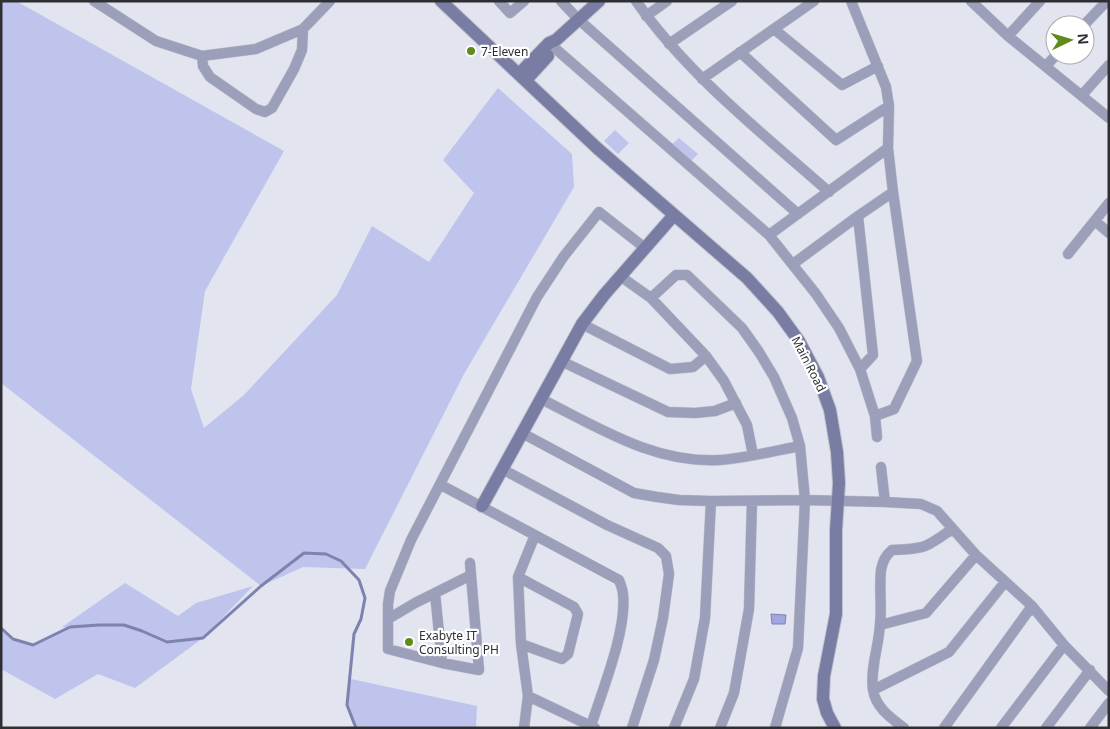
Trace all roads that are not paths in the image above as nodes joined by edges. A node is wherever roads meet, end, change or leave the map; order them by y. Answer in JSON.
{"nodes":[{"id":1,"x":94,"y":1,"type":"edge"},
{"id":2,"x":330,"y":1,"type":"edge"},
{"id":3,"x":441,"y":1,"type":"edge"},
{"id":4,"x":500,"y":1,"type":"edge"},
{"id":5,"x":524,"y":1,"type":"edge"},
{"id":6,"x":561,"y":1,"type":"edge"},
{"id":7,"x":599,"y":1,"type":"edge"},
{"id":8,"x":636,"y":1,"type":"edge"},
{"id":9,"x":667,"y":1,"type":"edge"},
{"id":10,"x":732,"y":1,"type":"edge"},
{"id":11,"x":814,"y":1,"type":"edge"},
{"id":12,"x":852,"y":1,"type":"edge"},
{"id":13,"x":1040,"y":1,"type":"edge"},
{"id":14,"x":1106,"y":1,"type":"edge"},
{"id":15,"x":976,"y":3,"type":"edge"},
{"id":16,"x":1093,"y":15,"type":"edge"},
{"id":17,"x":646,"y":16,"type":"junction"},
{"id":18,"x":578,"y":19,"type":"junction"},
{"id":19,"x":303,"y":29,"type":"junction"},
{"id":20,"x":774,"y":29,"type":"junction"},
{"id":21,"x":1008,"y":36,"type":"junction"},
{"id":22,"x":554,"y":44,"type":"junction"},
{"id":23,"x":669,"y":44,"type":"junction"},
{"id":24,"x":740,"y":52,"type":"junction"},
{"id":25,"x":202,"y":56,"type":"junction"},
{"id":26,"x":1109,"y":65,"type":"edge"},
{"id":27,"x":878,"y":66,"type":"junction"},
{"id":28,"x":1046,"y":66,"type":"joint"},
{"id":29,"x":523,"y":77,"type":"junction"},
{"id":30,"x":702,"y":79,"type":"junction"},
{"id":31,"x":1082,"y":95,"type":"junction"},
{"id":32,"x":889,"y":106,"type":"junction"},
{"id":33,"x":1109,"y":118,"type":"edge"},
{"id":34,"x":888,"y":148,"type":"junction"},
{"id":35,"x":829,"y":192,"type":"junction"},
{"id":36,"x":893,"y":192,"type":"junction"},
{"id":37,"x":1109,"y":203,"type":"edge"},
{"id":38,"x":798,"y":214,"type":"junction"},
{"id":39,"x":674,"y":215,"type":"junction"},
{"id":40,"x":858,"y":216,"type":"junction"},
{"id":41,"x":1095,"y":221,"type":"junction"},
{"id":42,"x":1109,"y":233,"type":"edge"},
{"id":43,"x":769,"y":235,"type":"junction"},
{"id":44,"x":645,"y":248,"type":"junction"},
{"id":45,"x":1068,"y":254,"type":"dead end"},
{"id":46,"x":793,"y":264,"type":"junction"},
{"id":47,"x":620,"y":276,"type":"junction"},
{"id":48,"x":651,"y":298,"type":"junction"},
{"id":49,"x":582,"y":324,"type":"junction"},
{"id":50,"x":706,"y":356,"type":"junction"},
{"id":51,"x":561,"y":361,"type":"junction"},
{"id":52,"x":860,"y":369,"type":"junction"},
{"id":53,"x":542,"y":399,"type":"junction"},
{"id":54,"x":736,"y":403,"type":"junction"},
{"id":55,"x":875,"y":416,"type":"junction"},
{"id":56,"x":522,"y":433,"type":"junction"},
{"id":57,"x":877,"y":437,"type":"dead end"},
{"id":58,"x":800,"y":446,"type":"junction"},
{"id":59,"x":753,"y":454,"type":"junction"},
{"id":60,"x":881,"y":467,"type":"dead end"},
{"id":61,"x":502,"y":469,"type":"junction"},
{"id":62,"x":441,"y":485,"type":"junction"},
{"id":63,"x":805,"y":500,"type":"junction"},
{"id":64,"x":711,"y":501,"type":"junction"},
{"id":65,"x":752,"y":501,"type":"junction"},
{"id":66,"x":839,"y":501,"type":"junction"},
{"id":67,"x":885,"y":502,"type":"junction"},
{"id":68,"x":482,"y":506,"type":"junction"},
{"id":69,"x":952,"y":529,"type":"junction"},
{"id":70,"x":535,"y":535,"type":"junction"},
{"id":71,"x":976,"y":555,"type":"junction"},
{"id":72,"x":470,"y":563,"type":"dead end"},
{"id":73,"x":471,"y":575,"type":"junction"},
{"id":74,"x":518,"y":577,"type":"junction"},
{"id":75,"x":1004,"y":582,"type":"junction"},
{"id":76,"x":435,"y":593,"type":"junction"},
{"id":77,"x":1032,"y":606,"type":"junction"},
{"id":78,"x":388,"y":619,"type":"junction"},
{"id":79,"x":880,"y":624,"type":"junction"},
{"id":80,"x":521,"y":644,"type":"junction"},
{"id":81,"x":1064,"y":645,"type":"junction"},
{"id":82,"x":442,"y":663,"type":"junction"},
{"id":83,"x":1090,"y":670,"type":"junction"},
{"id":84,"x":873,"y":690,"type":"junction"},
{"id":85,"x":1109,"y":691,"type":"edge"},
{"id":86,"x":528,"y":696,"type":"junction"},
{"id":87,"x":1109,"y":703,"type":"edge"},
{"id":88,"x":593,"y":727,"type":"edge"},
{"id":89,"x":524,"y":728,"type":"edge"},
{"id":90,"x":632,"y":728,"type":"edge"},
{"id":91,"x":674,"y":728,"type":"edge"},
{"id":92,"x":720,"y":728,"type":"edge"},
{"id":93,"x":775,"y":728,"type":"edge"},
{"id":94,"x":835,"y":728,"type":"edge"},
{"id":95,"x":904,"y":728,"type":"edge"},
{"id":96,"x":944,"y":728,"type":"edge"},
{"id":97,"x":1001,"y":728,"type":"edge"},
{"id":98,"x":1046,"y":728,"type":"edge"},
{"id":99,"x":1090,"y":728,"type":"edge"}],
"edges":[{"from":1,"to":25,"type":"street"},
{"from":2,"to":19,"type":"street"},
{"from":3,"to":29,"type":"street","name":"Main Road"},
{"from":4,"to":5,"type":"street"},
{"from":6,"to":18,"type":"street"},
{"from":7,"to":18,"type":"street"},
{"from":8,"to":17,"type":"street"},
{"from":9,"to":17,"type":"street"},
{"from":10,"to":23,"type":"street"},
{"from":11,"to":20,"type":"street"},
{"from":12,"to":27,"type":"street"},
{"from":13,"to":21,"type":"street"},
{"from":14,"to":16,"type":"street"},
{"from":15,"to":21,"type":"street"},
{"from":17,"to":23,"type":"street"},
{"from":18,"to":22,"type":"street"},
{"from":18,"to":38,"type":"street"},
{"from":19,"to":25,"type":"street"},
{"from":19,"to":25,"type":"street"},
{"from":20,"to":24,"type":"street"},
{"from":20,"to":27,"type":"street"},
{"from":21,"to":28,"type":"street"},
{"from":22,"to":29,"type":"street"},
{"from":22,"to":43,"type":"street"},
{"from":23,"to":30,"type":"street"},
{"from":24,"to":30,"type":"street"},
{"from":24,"to":32,"type":"street"},
{"from":26,"to":31,"type":"street"},
{"from":27,"to":32,"type":"street"},
{"from":28,"to":31,"type":"street"},
{"from":29,"to":39,"type":"street","name":"Main Road"},
{"from":30,"to":35,"type":"street"},
{"from":31,"to":33,"type":"street"},
{"from":32,"to":34,"type":"street"},
{"from":34,"to":35,"type":"street"},
{"from":34,"to":36,"type":"street"},
{"from":35,"to":38,"type":"street"},
{"from":36,"to":40,"type":"street"},
{"from":36,"to":55,"type":"street"},
{"from":37,"to":41,"type":"street"},
{"from":38,"to":43,"type":"street"},
{"from":39,"to":44,"type":"street"},
{"from":39,"to":66,"type":"street","name":"Main Road"},
{"from":40,"to":46,"type":"street"},
{"from":40,"to":52,"type":"street"},
{"from":41,"to":42,"type":"street"},
{"from":41,"to":45,"type":"street"},
{"from":43,"to":46,"type":"street"},
{"from":44,"to":47,"type":"street"},
{"from":44,"to":62,"type":"street"},
{"from":46,"to":52,"type":"street"},
{"from":47,"to":48,"type":"street"},
{"from":47,"to":49,"type":"street"},
{"from":48,"to":50,"type":"street"},
{"from":48,"to":58,"type":"street"},
{"from":49,"to":50,"type":"street"},
{"from":49,"to":51,"type":"street"},
{"from":50,"to":54,"type":"street"},
{"from":51,"to":53,"type":"street"},
{"from":51,"to":54,"type":"street"},
{"from":52,"to":55,"type":"street"},
{"from":53,"to":56,"type":"street"},
{"from":53,"to":59,"type":"street"},
{"from":54,"to":59,"type":"street"},
{"from":55,"to":57,"type":"street"},
{"from":56,"to":61,"type":"street"},
{"from":56,"to":64,"type":"street"},
{"from":58,"to":59,"type":"street"},
{"from":58,"to":63,"type":"street"},
{"from":60,"to":67,"type":"street"},
{"from":61,"to":68,"type":"street"},
{"from":61,"to":90,"type":"street"},
{"from":62,"to":68,"type":"street"},
{"from":62,"to":78,"type":"street"},
{"from":63,"to":65,"type":"street"},
{"from":63,"to":66,"type":"street"},
{"from":63,"to":93,"type":"street"},
{"from":64,"to":65,"type":"street"},
{"from":64,"to":91,"type":"street"},
{"from":65,"to":92,"type":"street"},
{"from":66,"to":67,"type":"street"},
{"from":66,"to":94,"type":"street","name":"Main Road"},
{"from":67,"to":69,"type":"street"},
{"from":68,"to":70,"type":"street"},
{"from":69,"to":71,"type":"street"},
{"from":69,"to":79,"type":"street"},
{"from":70,"to":74,"type":"street"},
{"from":70,"to":88,"type":"street"},
{"from":71,"to":75,"type":"street"},
{"from":71,"to":79,"type":"street"},
{"from":72,"to":73,"type":"street"},
{"from":73,"to":76,"type":"street"},
{"from":73,"to":82,"type":"street"},
{"from":74,"to":80,"type":"street"},
{"from":74,"to":80,"type":"street"},
{"from":75,"to":77,"type":"street"},
{"from":75,"to":84,"type":"street"},
{"from":76,"to":78,"type":"street"},
{"from":76,"to":82,"type":"street"},
{"from":77,"to":81,"type":"street"},
{"from":77,"to":96,"type":"street"},
{"from":78,"to":82,"type":"street"},
{"from":79,"to":84,"type":"street"},
{"from":80,"to":86,"type":"street"},
{"from":81,"to":83,"type":"street"},
{"from":81,"to":97,"type":"street"},
{"from":83,"to":85,"type":"street"},
{"from":83,"to":98,"type":"street"},
{"from":84,"to":95,"type":"street"},
{"from":86,"to":88,"type":"street"},
{"from":86,"to":89,"type":"street"},
{"from":87,"to":99,"type":"street"}]}
